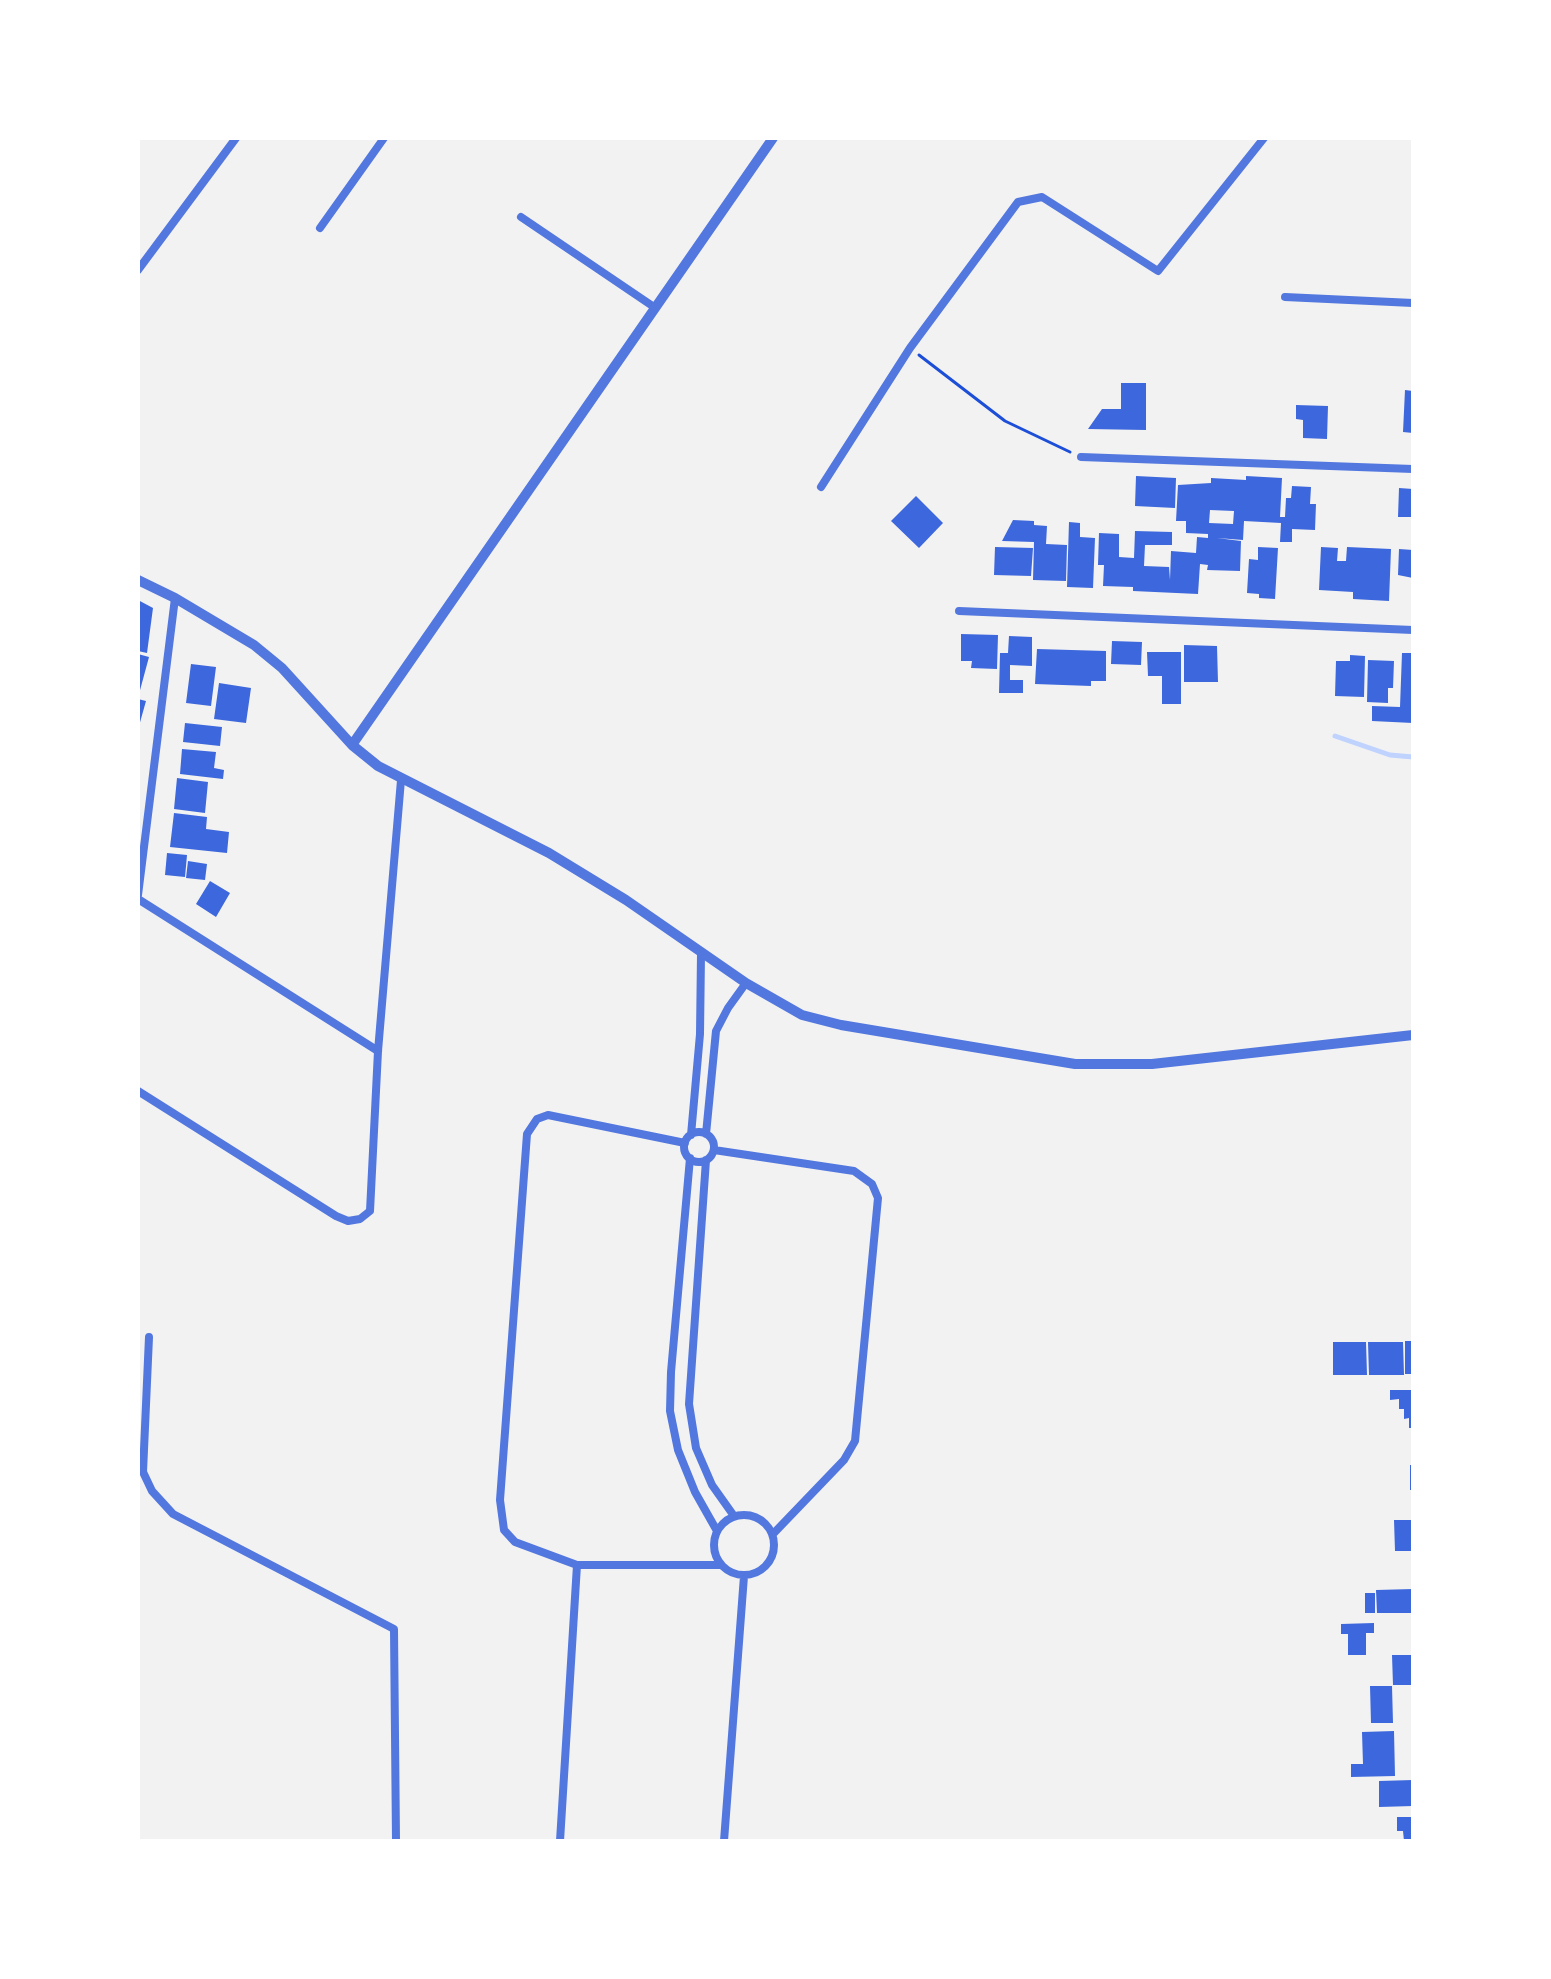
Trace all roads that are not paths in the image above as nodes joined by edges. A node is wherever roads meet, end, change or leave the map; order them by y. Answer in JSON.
{"nodes":[{"id":1,"x":236,"y":138,"type":"edge"},
{"id":2,"x":384,"y":138,"type":"edge"},
{"id":3,"x":773,"y":138,"type":"edge"},
{"id":4,"x":1264,"y":138,"type":"edge"},
{"id":5,"x":521,"y":217,"type":"dead end"},
{"id":6,"x":320,"y":228,"type":"dead end"},
{"id":7,"x":138,"y":270,"type":"edge"},
{"id":8,"x":1285,"y":297,"type":"dead end"},
{"id":9,"x":1413,"y":303,"type":"edge"},
{"id":10,"x":654,"y":307,"type":"junction"},
{"id":11,"x":1081,"y":457,"type":"road end"},
{"id":12,"x":1413,"y":469,"type":"edge"},
{"id":13,"x":821,"y":487,"type":"dead end"},
{"id":14,"x":138,"y":580,"type":"edge"},
{"id":15,"x":175,"y":598,"type":"junction"},
{"id":16,"x":959,"y":611,"type":"dead end"},
{"id":17,"x":1413,"y":630,"type":"edge"},
{"id":18,"x":352,"y":745,"type":"junction"},
{"id":19,"x":401,"y":780,"type":"junction"},
{"id":20,"x":138,"y":897,"type":"edge"},
{"id":21,"x":701,"y":954,"type":"junction"},
{"id":22,"x":746,"y":983,"type":"junction"},
{"id":23,"x":1413,"y":1035,"type":"edge"},
{"id":24,"x":378,"y":1051,"type":"junction"},
{"id":25,"x":138,"y":1091,"type":"edge"},
{"id":26,"x":706,"y":1134,"type":"junction"},
{"id":27,"x":691,"y":1135,"type":"junction"},
{"id":28,"x":685,"y":1143,"type":"junction"},
{"id":29,"x":714,"y":1150,"type":"junction"},
{"id":30,"x":690,"y":1158,"type":"junction"},
{"id":31,"x":706,"y":1160,"type":"junction"},
{"id":32,"x":149,"y":1337,"type":"dead end"},
{"id":33,"x":734,"y":1516,"type":"junction"},
{"id":34,"x":717,"y":1531,"type":"junction"},
{"id":35,"x":773,"y":1534,"type":"junction"},
{"id":36,"x":577,"y":1565,"type":"junction"},
{"id":37,"x":721,"y":1565,"type":"junction"},
{"id":38,"x":744,"y":1576,"type":"junction"},
{"id":39,"x":396,"y":1841,"type":"edge"},
{"id":40,"x":560,"y":1841,"type":"edge"},
{"id":41,"x":724,"y":1841,"type":"edge"}],
"edges":[{"from":1,"to":7,"type":"street"},
{"from":2,"to":6,"type":"street"},
{"from":3,"to":10,"type":"street"},
{"from":4,"to":13,"type":"street"},
{"from":5,"to":10,"type":"street"},
{"from":8,"to":9,"type":"street"},
{"from":10,"to":18,"type":"street"},
{"from":11,"to":12,"type":"street"},
{"from":14,"to":15,"type":"street"},
{"from":15,"to":18,"type":"street"},
{"from":15,"to":20,"type":"street"},
{"from":16,"to":17,"type":"street"},
{"from":18,"to":19,"type":"street"},
{"from":19,"to":21,"type":"street"},
{"from":19,"to":24,"type":"street"},
{"from":20,"to":24,"type":"street"},
{"from":21,"to":22,"type":"street"},
{"from":21,"to":27,"type":"street"},
{"from":22,"to":23,"type":"street"},
{"from":22,"to":26,"type":"street"},
{"from":24,"to":25,"type":"street"},
{"from":26,"to":27,"type":"street"},
{"from":26,"to":29,"type":"street"},
{"from":27,"to":28,"type":"street"},
{"from":28,"to":30,"type":"street"},
{"from":28,"to":36,"type":"street"},
{"from":29,"to":31,"type":"street"},
{"from":29,"to":35,"type":"street"},
{"from":30,"to":31,"type":"street"},
{"from":30,"to":34,"type":"street"},
{"from":31,"to":33,"type":"street"},
{"from":32,"to":39,"type":"street"},
{"from":33,"to":34,"type":"street"},
{"from":33,"to":35,"type":"street"},
{"from":34,"to":37,"type":"street"},
{"from":35,"to":38,"type":"street"},
{"from":36,"to":37,"type":"street"},
{"from":36,"to":40,"type":"street"},
{"from":37,"to":38,"type":"street"},
{"from":38,"to":41,"type":"street"}]}
